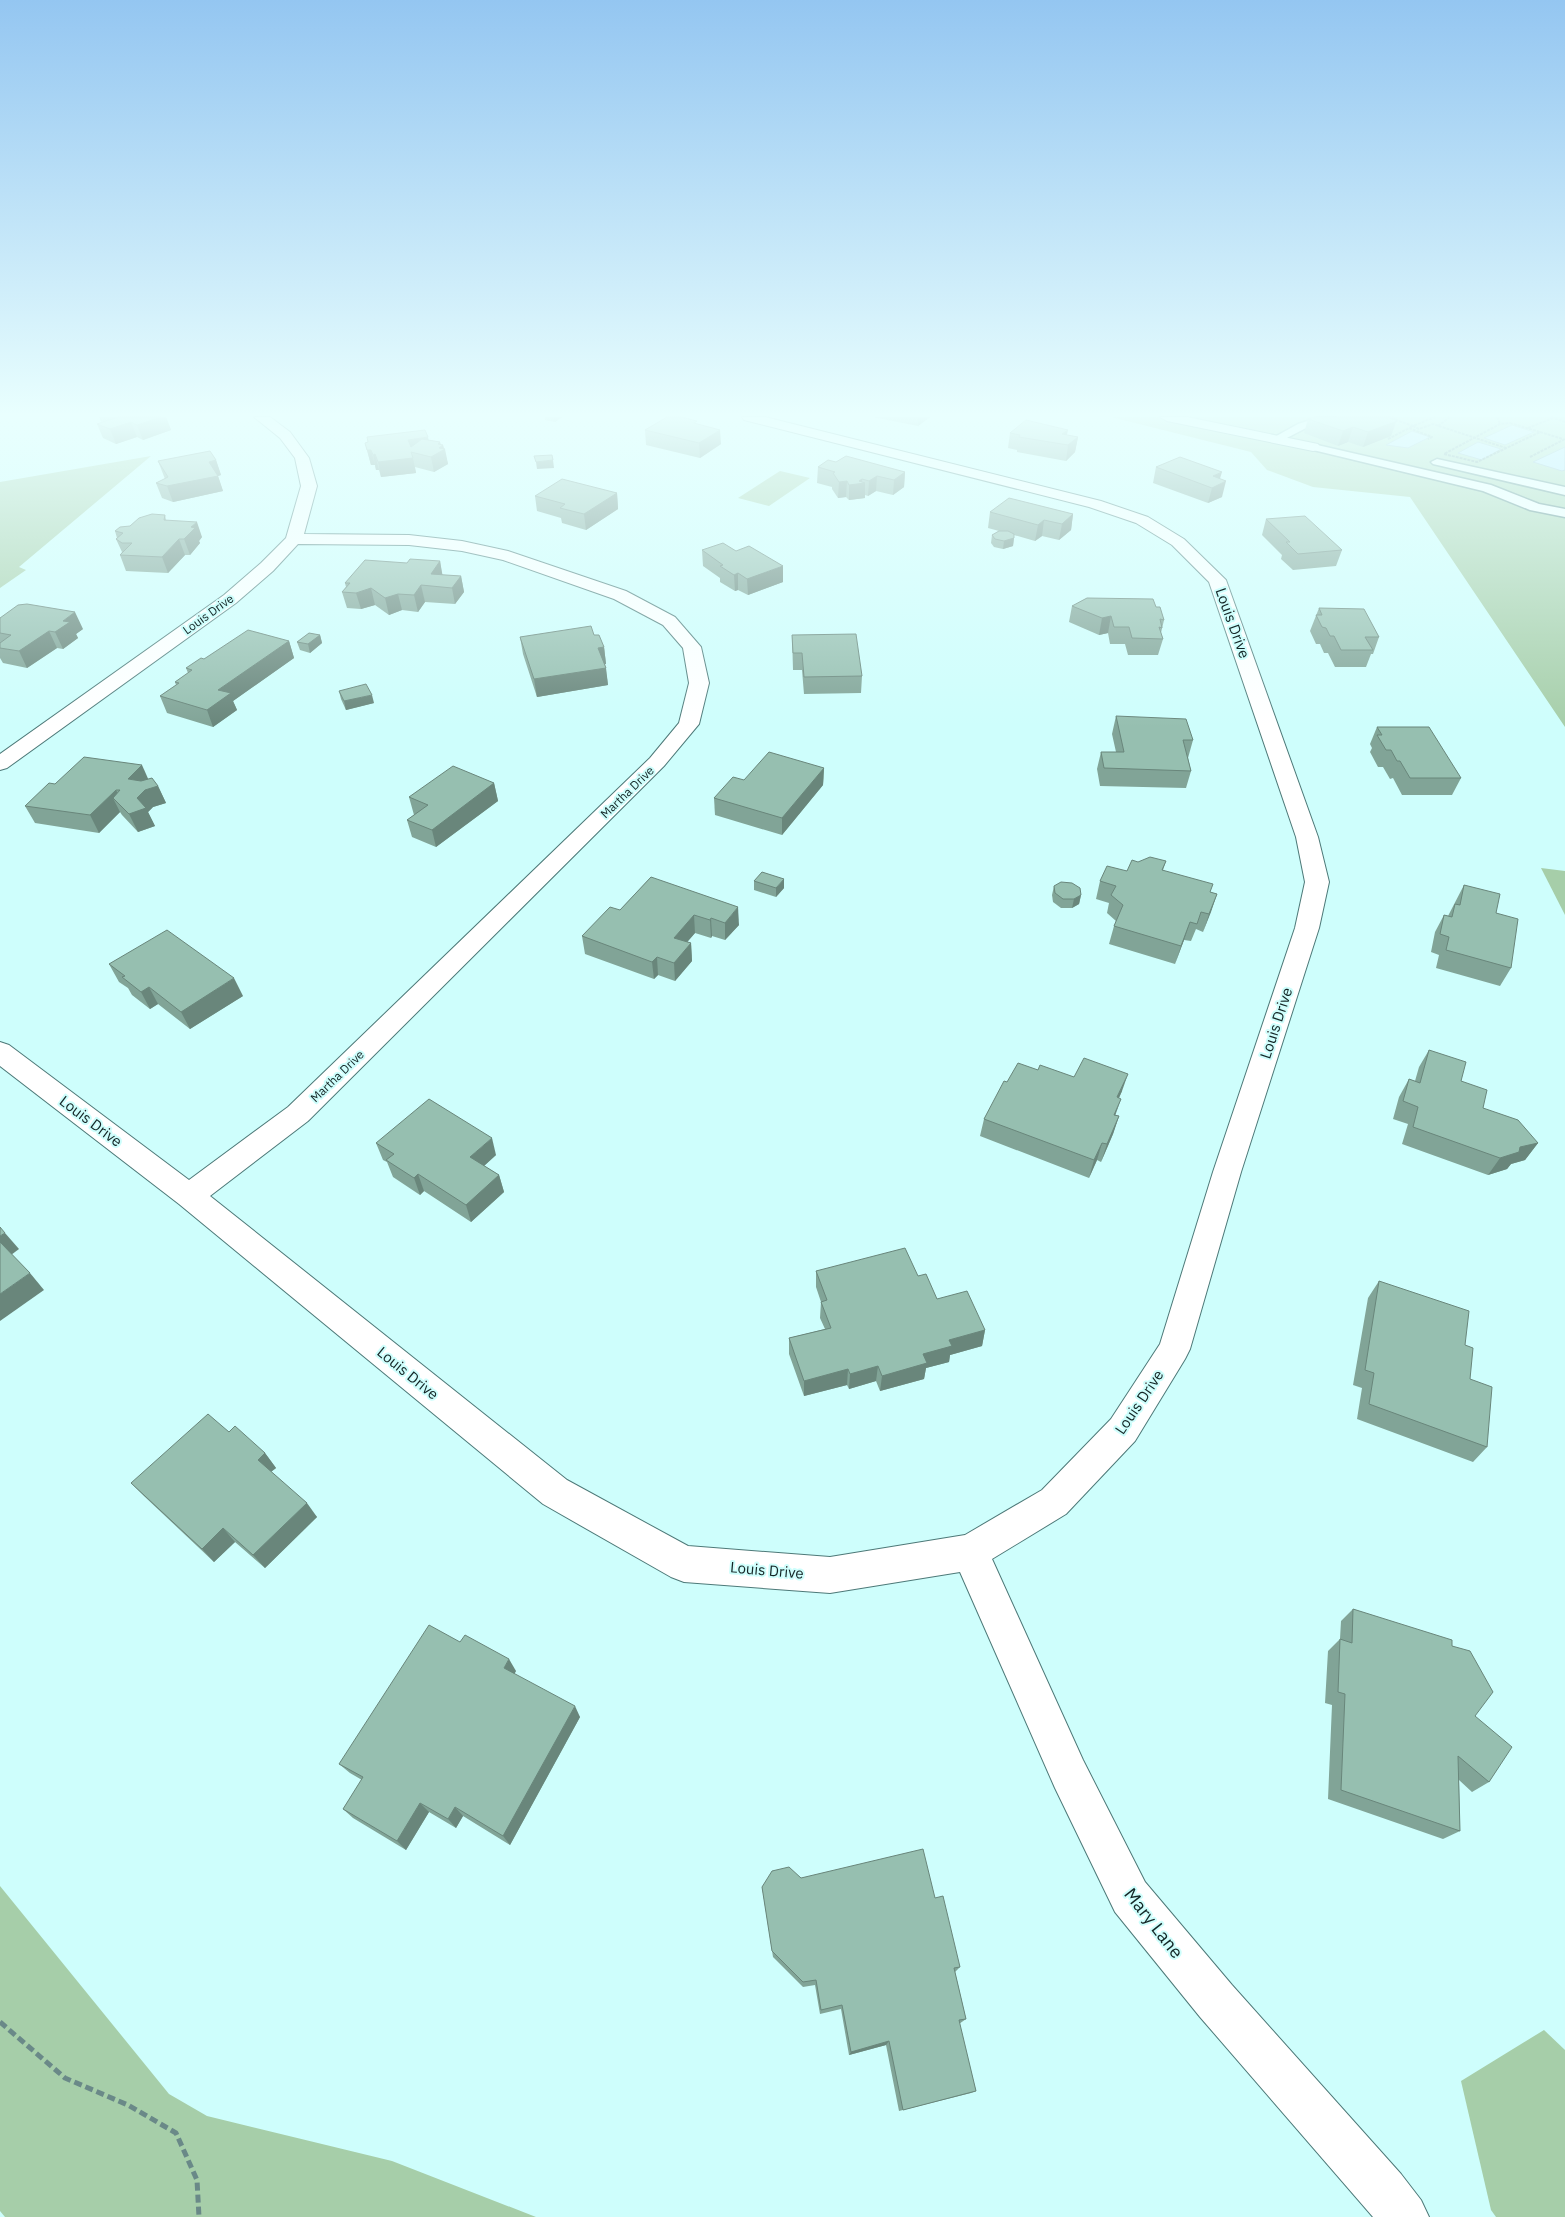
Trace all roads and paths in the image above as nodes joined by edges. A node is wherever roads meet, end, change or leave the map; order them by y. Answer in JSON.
{"nodes":[{"id":1,"x":299,"y":520,"type":"edge"},
{"id":2,"x":1143,"y":520,"type":"edge"},
{"id":3,"x":294,"y":539,"type":"junction"},
{"id":4,"x":0,"y":764,"type":"edge"},
{"id":5,"x":0,"y":1052,"type":"edge"},
{"id":6,"x":189,"y":1196,"type":"junction"},
{"id":7,"x":970,"y":1552,"type":"junction"},
{"id":8,"x":0,"y":2022,"type":"edge"},
{"id":9,"x":199,"y":2217,"type":"edge"},
{"id":10,"x":1404,"y":2217,"type":"edge"}],
"edges":[{"from":1,"to":3,"type":"street","name":"Louis Drive"},
{"from":2,"to":7,"type":"street","name":"Louis Drive"},
{"from":3,"to":4,"type":"street","name":"Louis Drive"},
{"from":3,"to":6,"type":"street","name":"Martha Drive"},
{"from":5,"to":6,"type":"street","name":"Louis Drive"},
{"from":6,"to":7,"type":"street","name":"Louis Drive"},
{"from":7,"to":10,"type":"street","name":"Mary Lane"},
{"from":8,"to":9,"type":"path"}]}
